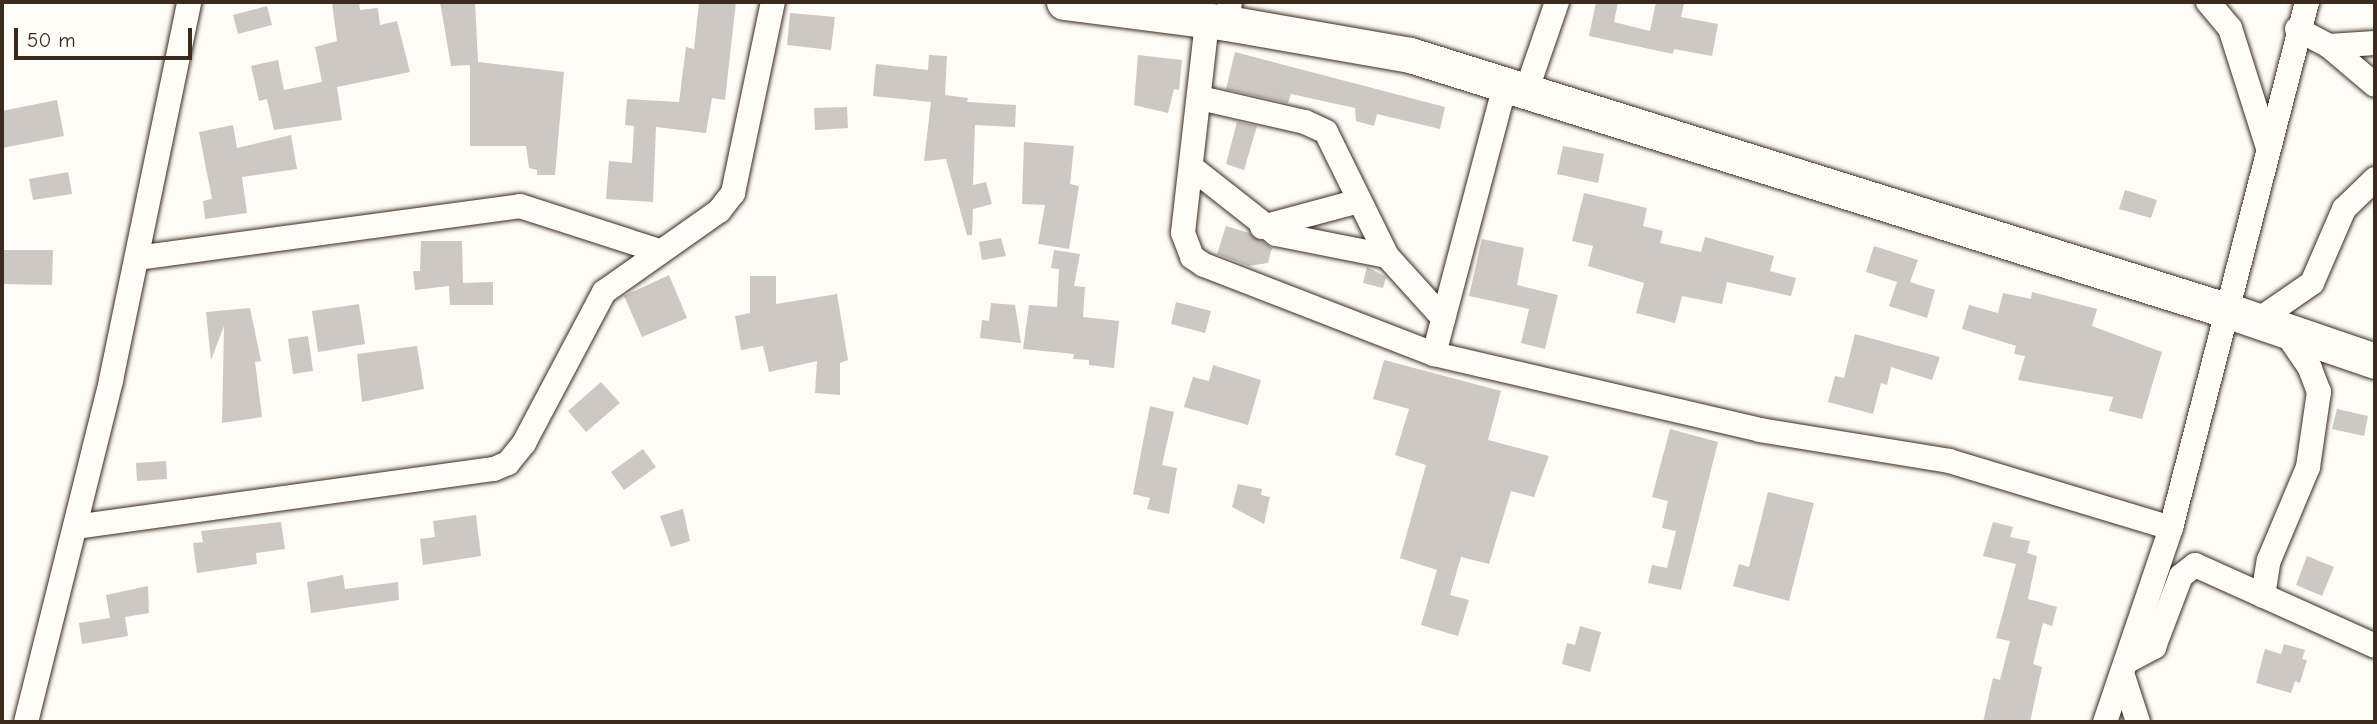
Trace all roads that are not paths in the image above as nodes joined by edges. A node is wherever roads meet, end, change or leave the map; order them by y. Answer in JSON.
{"nodes":[{"id":1,"x":189,"y":2,"type":"edge"},
{"id":2,"x":773,"y":2,"type":"edge"},
{"id":3,"x":1063,"y":2,"type":"edge"},
{"id":4,"x":1557,"y":2,"type":"edge"},
{"id":5,"x":2208,"y":2,"type":"edge"},
{"id":6,"x":2307,"y":2,"type":"edge"},
{"id":7,"x":1221,"y":15,"type":"edge"},
{"id":8,"x":2297,"y":29,"type":"junction"},
{"id":9,"x":2375,"y":43,"type":"edge"},
{"id":10,"x":2329,"y":46,"type":"junction"},
{"id":11,"x":2375,"y":85,"type":"edge"},
{"id":12,"x":1515,"y":89,"type":"junction"},
{"id":13,"x":1200,"y":98,"type":"junction"},
{"id":14,"x":2268,"y":149,"type":"junction"},
{"id":15,"x":1191,"y":167,"type":"junction"},
{"id":16,"x":2375,"y":179,"type":"edge"},
{"id":17,"x":1359,"y":201,"type":"junction"},
{"id":18,"x":1262,"y":227,"type":"junction"},
{"id":19,"x":659,"y":251,"type":"junction"},
{"id":20,"x":1387,"y":256,"type":"junction"},
{"id":21,"x":137,"y":258,"type":"junction"},
{"id":22,"x":1443,"y":318,"type":"junction"},
{"id":23,"x":2257,"y":320,"type":"junction"},
{"id":24,"x":1434,"y":354,"type":"junction"},
{"id":25,"x":2375,"y":361,"type":"edge"},
{"id":26,"x":75,"y":527,"type":"junction"},
{"id":27,"x":2171,"y":528,"type":"junction"},
{"id":28,"x":2263,"y":596,"type":"junction"},
{"id":29,"x":2375,"y":646,"type":"edge"},
{"id":30,"x":2126,"y":669,"type":"junction"},
{"id":31,"x":26,"y":722,"type":"edge"},
{"id":32,"x":2105,"y":722,"type":"edge"},
{"id":33,"x":2138,"y":722,"type":"edge"}],
"edges":[{"from":1,"to":21,"type":"street"},
{"from":2,"to":19,"type":"street"},
{"from":3,"to":7,"type":"street"},
{"from":4,"to":12,"type":"street"},
{"from":5,"to":14,"type":"street"},
{"from":6,"to":8,"type":"street"},
{"from":7,"to":12,"type":"street"},
{"from":7,"to":13,"type":"street"},
{"from":8,"to":10,"type":"street"},
{"from":8,"to":14,"type":"street"},
{"from":9,"to":10,"type":"street"},
{"from":10,"to":11,"type":"street"},
{"from":12,"to":22,"type":"street"},
{"from":12,"to":23,"type":"street"},
{"from":13,"to":15,"type":"street"},
{"from":13,"to":17,"type":"street"},
{"from":14,"to":23,"type":"street"},
{"from":15,"to":18,"type":"street"},
{"from":15,"to":24,"type":"street"},
{"from":16,"to":23,"type":"street"},
{"from":17,"to":18,"type":"street"},
{"from":17,"to":20,"type":"street"},
{"from":18,"to":20,"type":"street"},
{"from":19,"to":21,"type":"street"},
{"from":19,"to":26,"type":"street"},
{"from":20,"to":22,"type":"street"},
{"from":21,"to":26,"type":"street"},
{"from":22,"to":24,"type":"street"},
{"from":23,"to":25,"type":"street"},
{"from":23,"to":27,"type":"street"},
{"from":23,"to":28,"type":"street"},
{"from":24,"to":27,"type":"street"},
{"from":26,"to":31,"type":"street"},
{"from":27,"to":30,"type":"street"},
{"from":28,"to":29,"type":"street"},
{"from":28,"to":30,"type":"street"},
{"from":30,"to":32,"type":"street"},
{"from":30,"to":33,"type":"street"}]}
